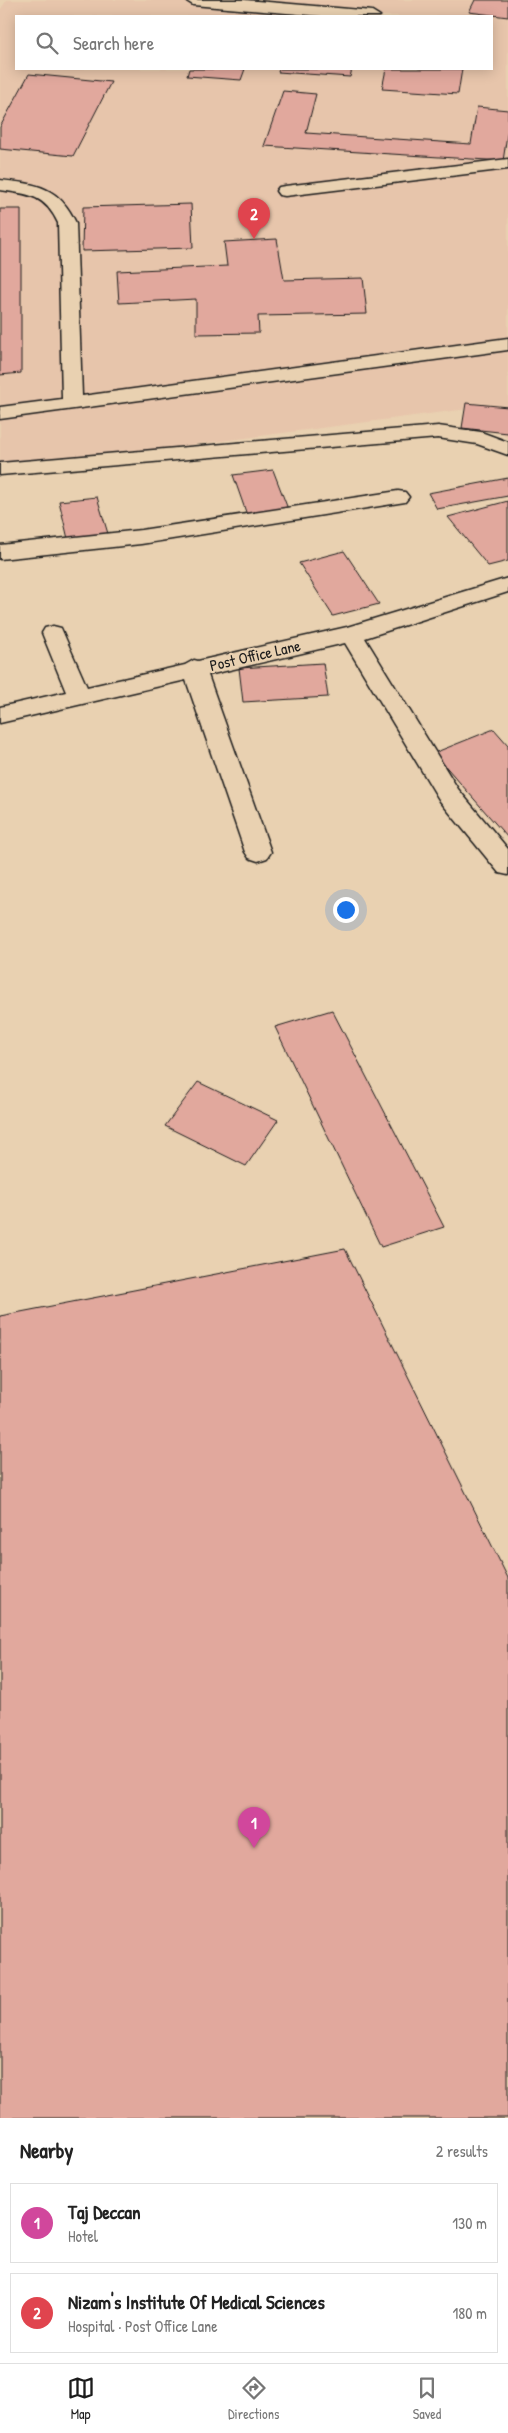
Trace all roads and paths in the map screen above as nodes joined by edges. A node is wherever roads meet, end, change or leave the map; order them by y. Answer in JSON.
{"nodes":[{"id":1,"x":193,"y":0,"type":"edge"},
{"id":2,"x":369,"y":0,"type":"edge"},
{"id":3,"x":262,"y":3,"type":"edge"},
{"id":4,"x":360,"y":15,"type":"edge"},
{"id":5,"x":368,"y":15,"type":"edge"},
{"id":6,"x":508,"y":164,"type":"edge"},
{"id":7,"x":0,"y":185,"type":"edge"},
{"id":8,"x":285,"y":191,"type":"dead end"},
{"id":9,"x":508,"y":344,"type":"edge"},
{"id":10,"x":72,"y":404,"type":"junction"},
{"id":11,"x":0,"y":413,"type":"edge"},
{"id":12,"x":508,"y":449,"type":"edge"},
{"id":13,"x":0,"y":469,"type":"edge"},
{"id":14,"x":398,"y":497,"type":"dead end"},
{"id":15,"x":0,"y":552,"type":"edge"},
{"id":16,"x":508,"y":586,"type":"edge"},
{"id":17,"x":53,"y":633,"type":"dead end"},
{"id":18,"x":351,"y":634,"type":"junction"},
{"id":19,"x":194,"y":668,"type":"junction"},
{"id":20,"x":78,"y":696,"type":"junction"},
{"id":21,"x":0,"y":715,"type":"edge"},
{"id":22,"x":258,"y":852,"type":"dead end"},
{"id":23,"x":508,"y":866,"type":"edge"}],
"edges":[{"from":1,"to":3,"type":"street"},
{"from":2,"to":5,"type":"street"},
{"from":3,"to":4,"type":"street"},
{"from":6,"to":8,"type":"street"},
{"from":7,"to":10,"type":"street"},
{"from":9,"to":10,"type":"street"},
{"from":10,"to":11,"type":"street"},
{"from":12,"to":13,"type":"street"},
{"from":14,"to":15,"type":"street"},
{"from":16,"to":18,"type":"street","name":"Post Office Lane"},
{"from":17,"to":20,"type":"street"},
{"from":18,"to":19,"type":"street","name":"Post Office Lane"},
{"from":18,"to":23,"type":"street"},
{"from":19,"to":20,"type":"street","name":"Post Office Lane"},
{"from":19,"to":22,"type":"street"},
{"from":20,"to":21,"type":"street","name":"Post Office Lane"}]}
